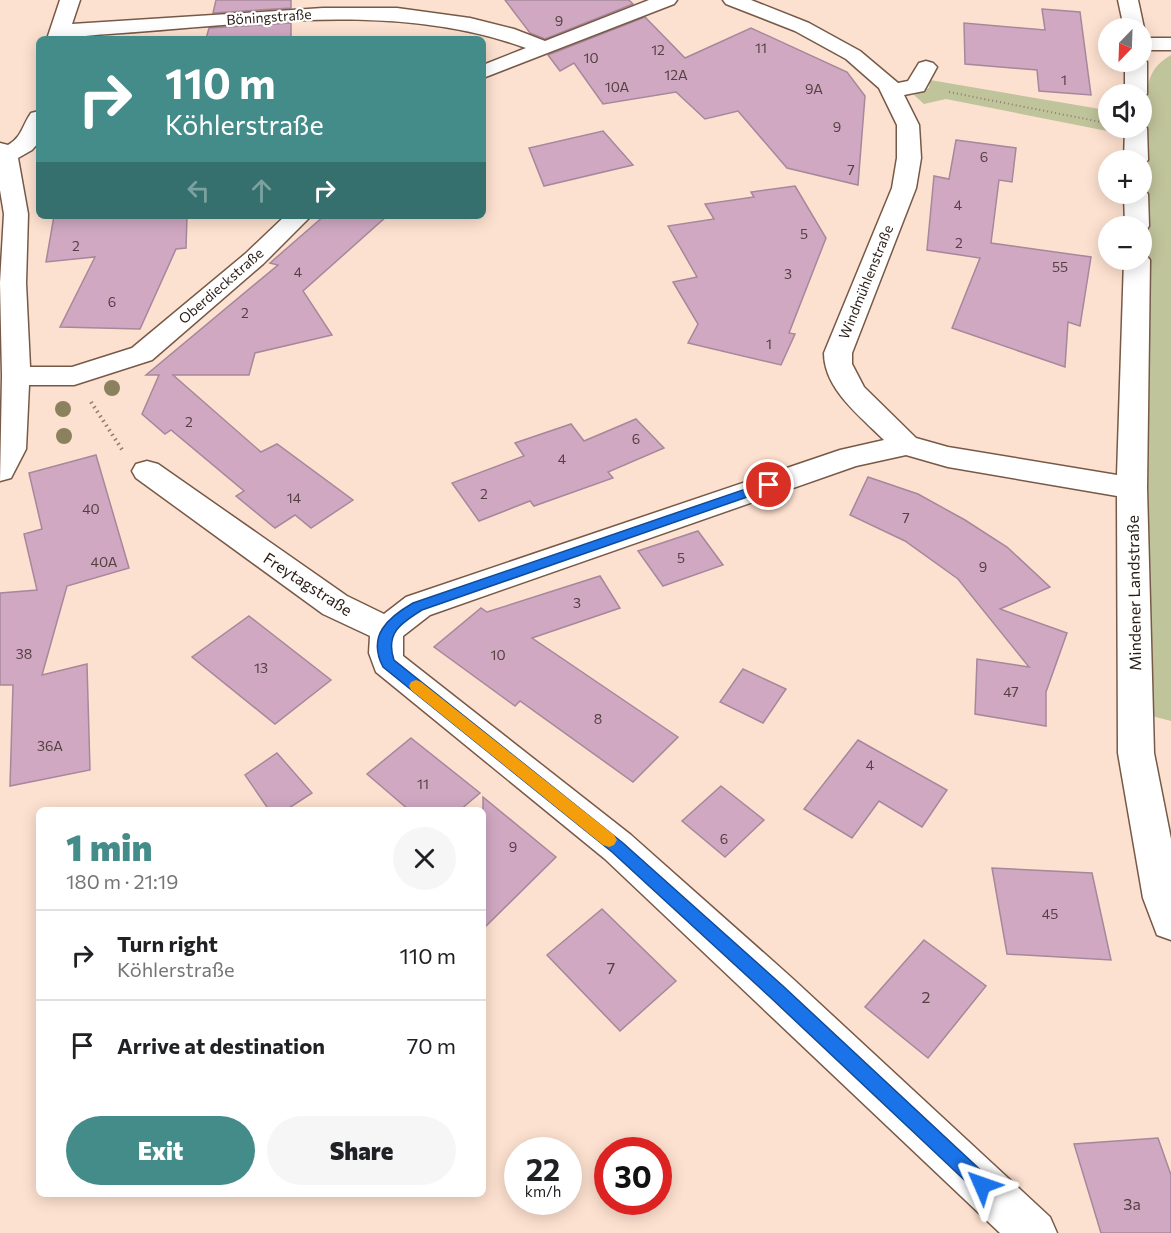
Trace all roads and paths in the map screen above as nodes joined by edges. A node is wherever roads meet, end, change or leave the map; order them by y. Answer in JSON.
{"nodes":[{"id":1,"x":70,"y":0,"type":"edge"},
{"id":2,"x":667,"y":0,"type":"edge"},
{"id":3,"x":733,"y":0,"type":"edge"},
{"id":4,"x":1128,"y":0,"type":"edge"},
{"id":5,"x":1132,"y":18,"type":"edge"},
{"id":6,"x":58,"y":35,"type":"edge"},
{"id":7,"x":1152,"y":44,"type":"edge"},
{"id":8,"x":1171,"y":44,"type":"edge"},
{"id":9,"x":545,"y":48,"type":"junction"},
{"id":10,"x":486,"y":71,"type":"edge"},
{"id":11,"x":921,"y":76,"type":"joint"},
{"id":12,"x":891,"y":91,"type":"junction"},
{"id":13,"x":1098,"y":120,"type":"edge"},
{"id":14,"x":36,"y":128,"type":"edge"},
{"id":15,"x":3,"y":153,"type":"edge"},
{"id":16,"x":296,"y":219,"type":"edge"},
{"id":17,"x":1137,"y":270,"type":"edge"},
{"id":18,"x":16,"y":376,"type":"junction"},
{"id":19,"x":74,"y":376,"type":"junction"},
{"id":20,"x":906,"y":445,"type":"junction"},
{"id":21,"x":5,"y":460,"type":"edge"},
{"id":22,"x":147,"y":471,"type":"joint"},
{"id":23,"x":1132,"y":488,"type":"junction"},
{"id":24,"x":388,"y":630,"type":"junction"},
{"id":25,"x":1171,"y":922,"type":"edge"},
{"id":26,"x":1034,"y":1233,"type":"edge"}],
"edges":[{"from":1,"to":6,"type":"street"},
{"from":2,"to":9,"type":"street"},
{"from":3,"to":12,"type":"street","name":"Windmühlenstraße"},
{"from":4,"to":5,"type":"street"},
{"from":6,"to":9,"type":"street","name":"Böningstraße"},
{"from":7,"to":8,"type":"street"},
{"from":9,"to":10,"type":"street"},
{"from":11,"to":12,"type":"street"},
{"from":11,"to":13,"type":"path"},
{"from":12,"to":20,"type":"street","name":"Windmühlenstraße"},
{"from":14,"to":15,"type":"street"},
{"from":15,"to":18,"type":"street"},
{"from":16,"to":19,"type":"street","name":"Oberdieckstraße"},
{"from":17,"to":23,"type":"street","name":"Mindener Landstraße"},
{"from":18,"to":19,"type":"street"},
{"from":18,"to":21,"type":"street"},
{"from":19,"to":22,"type":"path"},
{"from":20,"to":23,"type":"street","name":"Windmühlenstraße"},
{"from":20,"to":24,"type":"street"},
{"from":22,"to":24,"type":"street","name":"Freytagstraße"},
{"from":23,"to":25,"type":"street","name":"Mindener Landstraße"},
{"from":24,"to":26,"type":"street"}]}
